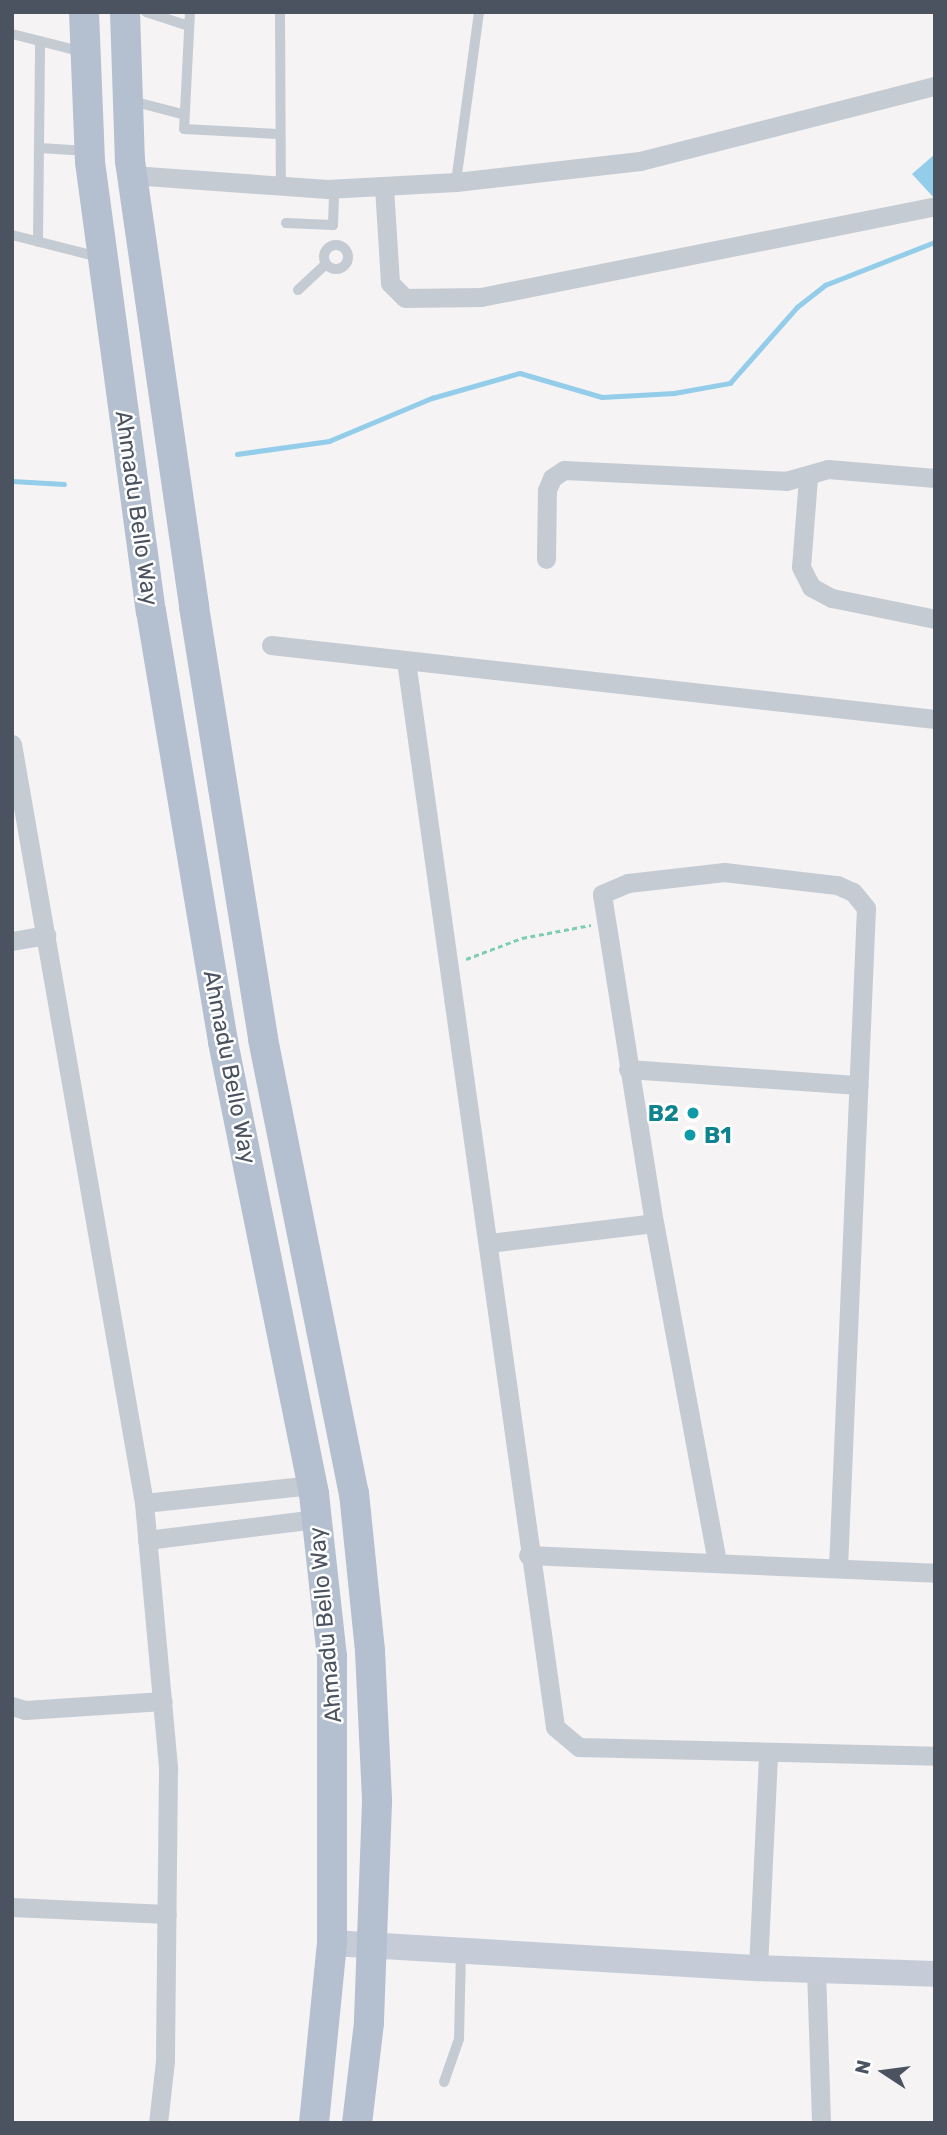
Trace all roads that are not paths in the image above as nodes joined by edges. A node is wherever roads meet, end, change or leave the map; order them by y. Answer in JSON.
{"nodes":[{"id":1,"x":84,"y":12,"type":"edge"},
{"id":2,"x":125,"y":12,"type":"edge"},
{"id":3,"x":146,"y":12,"type":"edge"},
{"id":4,"x":190,"y":12,"type":"edge"},
{"id":5,"x":280,"y":12,"type":"edge"},
{"id":6,"x":479,"y":12,"type":"edge"},
{"id":7,"x":188,"y":26,"type":"junction"},
{"id":8,"x":12,"y":34,"type":"edge"},
{"id":9,"x":40,"y":41,"type":"junction"},
{"id":10,"x":86,"y":53,"type":"junction"},
{"id":11,"x":935,"y":86,"type":"edge"},
{"id":12,"x":129,"y":100,"type":"junction"},
{"id":13,"x":182,"y":114,"type":"junction"},
{"id":14,"x":278,"y":134,"type":"junction"},
{"id":15,"x":39,"y":148,"type":"junction"},
{"id":16,"x":89,"y":151,"type":"junction"},
{"id":17,"x":132,"y":176,"type":"junction"},
{"id":18,"x":457,"y":182,"type":"junction"},
{"id":19,"x":281,"y":186,"type":"junction"},
{"id":20,"x":384,"y":187,"type":"junction"},
{"id":21,"x":334,"y":189,"type":"junction"},
{"id":22,"x":935,"y":206,"type":"edge"},
{"id":23,"x":286,"y":223,"type":"dead end"},
{"id":24,"x":333,"y":225,"type":"junction"},
{"id":25,"x":12,"y":235,"type":"edge"},
{"id":26,"x":38,"y":242,"type":"junction"},
{"id":27,"x":334,"y":244,"type":"junction"},
{"id":28,"x":103,"y":258,"type":"junction"},
{"id":29,"x":326,"y":264,"type":"junction"},
{"id":30,"x":298,"y":290,"type":"dead end"},
{"id":31,"x":808,"y":478,"type":"junction"},
{"id":32,"x":935,"y":478,"type":"edge"},
{"id":33,"x":546,"y":559,"type":"dead end"},
{"id":34,"x":935,"y":619,"type":"edge"},
{"id":35,"x":271,"y":645,"type":"dead end"},
{"id":36,"x":406,"y":661,"type":"junction"},
{"id":37,"x":935,"y":719,"type":"edge"},
{"id":38,"x":12,"y":744,"type":"edge"},
{"id":39,"x":46,"y":935,"type":"junction"},
{"id":40,"x":12,"y":941,"type":"edge"},
{"id":41,"x":628,"y":1069,"type":"junction"},
{"id":42,"x":858,"y":1085,"type":"junction"},
{"id":43,"x":654,"y":1223,"type":"junction"},
{"id":44,"x":489,"y":1243,"type":"junction"},
{"id":45,"x":312,"y":1485,"type":"junction"},
{"id":46,"x":144,"y":1503,"type":"junction"},
{"id":47,"x":316,"y":1519,"type":"junction"},
{"id":48,"x":147,"y":1540,"type":"junction"},
{"id":49,"x":528,"y":1555,"type":"junction"},
{"id":50,"x":717,"y":1562,"type":"junction"},
{"id":51,"x":838,"y":1567,"type":"junction"},
{"id":52,"x":935,"y":1573,"type":"edge"},
{"id":53,"x":163,"y":1700,"type":"junction"},
{"id":54,"x":12,"y":1706,"type":"edge"},
{"id":55,"x":768,"y":1754,"type":"junction"},
{"id":56,"x":935,"y":1756,"type":"edge"},
{"id":57,"x":12,"y":1907,"type":"edge"},
{"id":58,"x":167,"y":1914,"type":"junction"},
{"id":59,"x":332,"y":1942,"type":"junction"},
{"id":60,"x":374,"y":1943,"type":"junction"},
{"id":61,"x":460,"y":1949,"type":"junction"},
{"id":62,"x":758,"y":1968,"type":"junction"},
{"id":63,"x":816,"y":1970,"type":"junction"},
{"id":64,"x":935,"y":1974,"type":"edge"},
{"id":65,"x":444,"y":2082,"type":"dead end"},
{"id":66,"x":158,"y":2123,"type":"edge"},
{"id":67,"x":314,"y":2123,"type":"edge"},
{"id":68,"x":357,"y":2123,"type":"edge"},
{"id":69,"x":821,"y":2123,"type":"edge"}],
"edges":[{"from":1,"to":10,"type":"main road","name":"Ahmadu Bello Way"},
{"from":2,"to":12,"type":"main road","name":"Ahmadu Bello Way"},
{"from":3,"to":7,"type":"lane"},
{"from":4,"to":7,"type":"lane"},
{"from":5,"to":14,"type":"lane"},
{"from":6,"to":18,"type":"lane"},
{"from":7,"to":13,"type":"lane"},
{"from":8,"to":9,"type":"lane"},
{"from":9,"to":10,"type":"lane"},
{"from":9,"to":15,"type":"lane"},
{"from":10,"to":16,"type":"main road","name":"Ahmadu Bello Way"},
{"from":11,"to":18,"type":"street"},
{"from":12,"to":13,"type":"lane"},
{"from":12,"to":17,"type":"main road","name":"Ahmadu Bello Way"},
{"from":13,"to":14,"type":"lane"},
{"from":14,"to":19,"type":"lane"},
{"from":15,"to":16,"type":"lane"},
{"from":15,"to":26,"type":"lane"},
{"from":16,"to":28,"type":"main road","name":"Ahmadu Bello Way"},
{"from":17,"to":19,"type":"street"},
{"from":17,"to":60,"type":"main road","name":"Ahmadu Bello Way"},
{"from":18,"to":20,"type":"street"},
{"from":19,"to":21,"type":"street"},
{"from":20,"to":21,"type":"street"},
{"from":20,"to":22,"type":"street"},
{"from":21,"to":24,"type":"lane"},
{"from":23,"to":24,"type":"lane"},
{"from":24,"to":27,"type":"lane"},
{"from":25,"to":26,"type":"lane"},
{"from":26,"to":28,"type":"lane"},
{"from":27,"to":29,"type":"lane"},
{"from":27,"to":29,"type":"lane"},
{"from":28,"to":45,"type":"main road","name":"Ahmadu Bello Way"},
{"from":29,"to":30,"type":"lane"},
{"from":31,"to":32,"type":"street"},
{"from":31,"to":33,"type":"street"},
{"from":31,"to":34,"type":"street"},
{"from":35,"to":36,"type":"street"},
{"from":36,"to":37,"type":"street"},
{"from":36,"to":44,"type":"street"},
{"from":38,"to":39,"type":"street"},
{"from":39,"to":40,"type":"street"},
{"from":39,"to":46,"type":"street"},
{"from":41,"to":42,"type":"street"},
{"from":41,"to":42,"type":"street"},
{"from":41,"to":43,"type":"street"},
{"from":42,"to":51,"type":"street"},
{"from":43,"to":44,"type":"street"},
{"from":43,"to":50,"type":"street"},
{"from":44,"to":49,"type":"street"},
{"from":45,"to":46,"type":"street"},
{"from":45,"to":47,"type":"main road","name":"Ahmadu Bello Way"},
{"from":46,"to":48,"type":"street"},
{"from":47,"to":48,"type":"street"},
{"from":47,"to":59,"type":"main road","name":"Ahmadu Bello Way"},
{"from":48,"to":53,"type":"street"},
{"from":49,"to":50,"type":"street"},
{"from":49,"to":55,"type":"street"},
{"from":50,"to":51,"type":"street"},
{"from":51,"to":52,"type":"street"},
{"from":53,"to":54,"type":"street"},
{"from":53,"to":58,"type":"street"},
{"from":55,"to":56,"type":"street"},
{"from":55,"to":62,"type":"street"},
{"from":57,"to":58,"type":"street"},
{"from":58,"to":66,"type":"street"},
{"from":59,"to":60,"type":"street"},
{"from":59,"to":67,"type":"main road","name":"Ahmadu Bello Way"},
{"from":60,"to":61,"type":"street"},
{"from":60,"to":68,"type":"main road","name":"Ahmadu Bello Way"},
{"from":61,"to":62,"type":"street"},
{"from":61,"to":65,"type":"lane"},
{"from":62,"to":63,"type":"street"},
{"from":63,"to":64,"type":"street"},
{"from":63,"to":69,"type":"street"}]}
